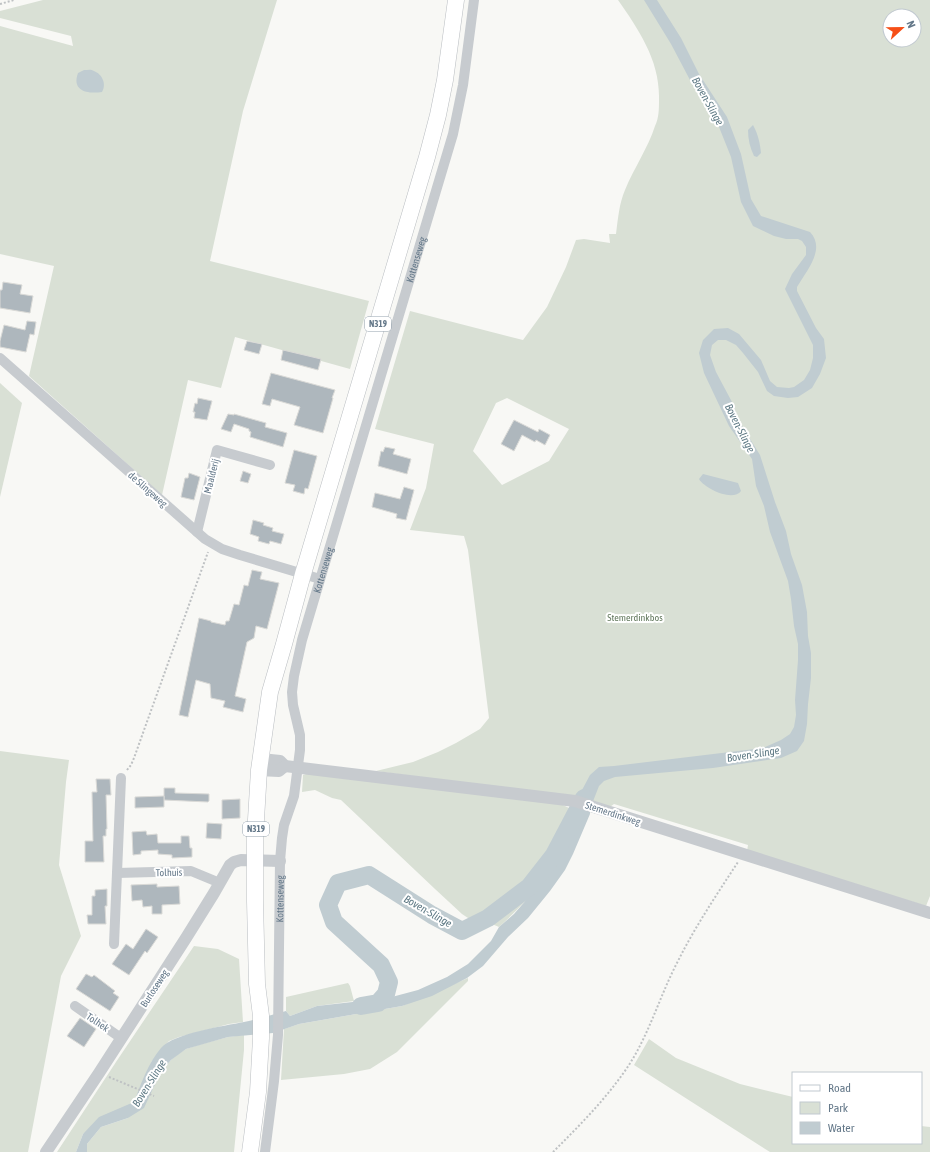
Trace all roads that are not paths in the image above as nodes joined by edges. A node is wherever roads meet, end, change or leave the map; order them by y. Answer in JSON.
{"nodes":[{"id":1,"x":456,"y":0,"type":"edge"},
{"id":2,"x":474,"y":0,"type":"edge"},
{"id":3,"x":0,"y":358,"type":"edge"},
{"id":4,"x":358,"y":393,"type":"junction"},
{"id":5,"x":374,"y":398,"type":"junction"},
{"id":6,"x":270,"y":465,"type":"dead end"},
{"id":7,"x":197,"y":532,"type":"junction"},
{"id":8,"x":303,"y":574,"type":"junction"},
{"id":9,"x":320,"y":578,"type":"junction"},
{"id":10,"x":265,"y":765,"type":"junction"},
{"id":11,"x":298,"y":768,"type":"junction"},
{"id":12,"x":121,"y":778,"type":"road end"},
{"id":13,"x":267,"y":861,"type":"junction"},
{"id":14,"x":117,"y":873,"type":"junction"},
{"id":15,"x":220,"y":883,"type":"junction"},
{"id":16,"x":930,"y":913,"type":"edge"},
{"id":17,"x":114,"y":944,"type":"dead end"},
{"id":18,"x":75,"y":1006,"type":"dead end"},
{"id":19,"x":122,"y":1038,"type":"junction"},
{"id":20,"x":46,"y":1152,"type":"edge"},
{"id":21,"x":250,"y":1152,"type":"edge"},
{"id":22,"x":265,"y":1152,"type":"edge"}],
"edges":[{"from":1,"to":4,"type":"main road","name":"Kottenseweg","number":"N319"},
{"from":2,"to":5,"type":"street","name":"Kottenseweg"},
{"from":3,"to":7,"type":"street","name":"de Slingeweg"},
{"from":4,"to":5,"type":"street"},
{"from":4,"to":8,"type":"main road","name":"Kottenseweg","number":"N319"},
{"from":5,"to":9,"type":"street","name":"Kottenseweg"},
{"from":6,"to":7,"type":"street","name":"Maalderij"},
{"from":7,"to":8,"type":"street","name":"de Slingeweg"},
{"from":8,"to":9,"type":"street","name":"de Slingeweg"},
{"from":8,"to":10,"type":"main road","name":"Kottenseweg","number":"N319"},
{"from":9,"to":11,"type":"street","name":"Kottenseweg"},
{"from":10,"to":11,"type":"street","name":"Stemerdinkweg"},
{"from":10,"to":13,"type":"main road","name":"Kottenseweg","number":"N319"},
{"from":11,"to":13,"type":"street","name":"Kottenseweg"},
{"from":11,"to":16,"type":"street","name":"Stemerdinkweg"},
{"from":12,"to":14,"type":"street"},
{"from":13,"to":15,"type":"street","name":"Burloseweg"},
{"from":13,"to":21,"type":"main road","name":"Kottenseweg","number":"N319"},
{"from":13,"to":22,"type":"street","name":"Kottenseweg"},
{"from":14,"to":15,"type":"street","name":"Tolhuis"},
{"from":14,"to":17,"type":"street"},
{"from":15,"to":19,"type":"street","name":"Burloseweg"},
{"from":18,"to":19,"type":"street","name":"Tolhek"},
{"from":19,"to":20,"type":"street","name":"Burloseweg"}]}
